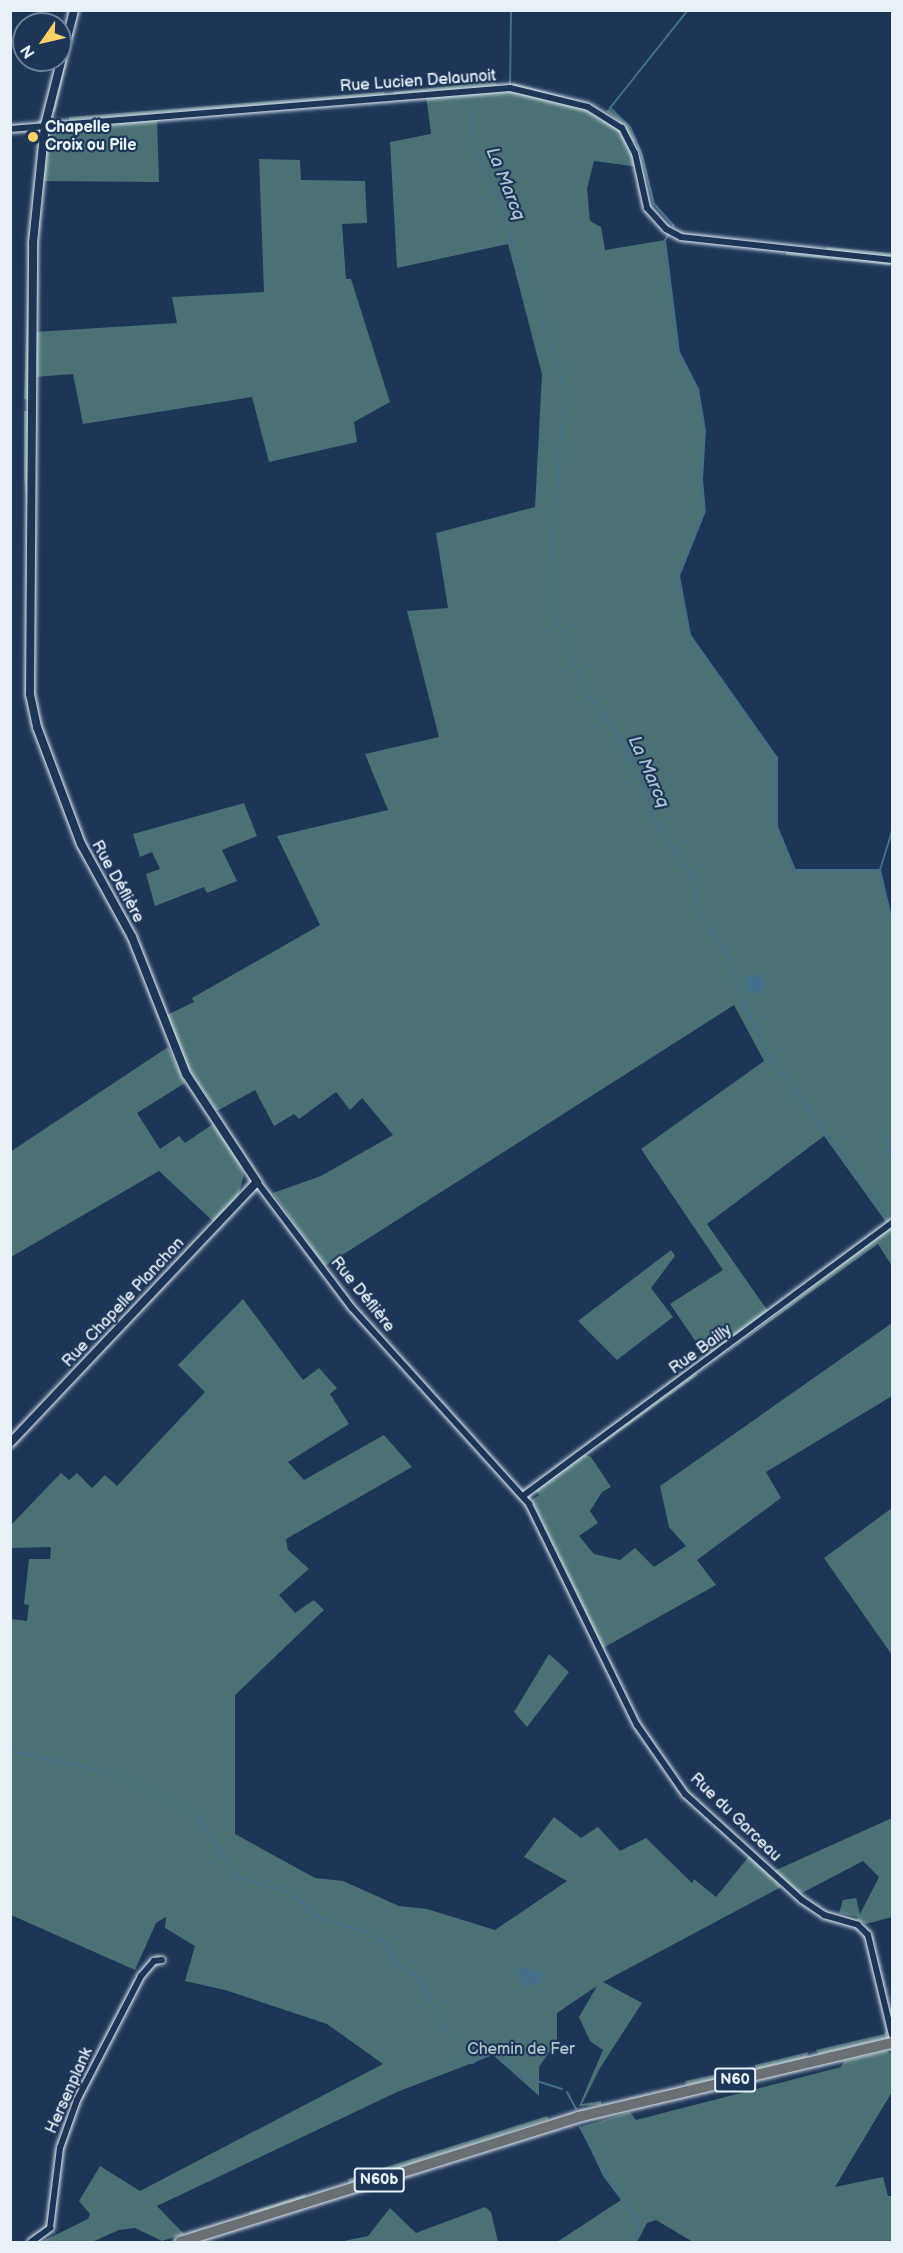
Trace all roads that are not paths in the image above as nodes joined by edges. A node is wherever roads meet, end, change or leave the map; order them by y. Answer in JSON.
{"nodes":[{"id":1,"x":75,"y":10,"type":"edge"},
{"id":2,"x":45,"y":124,"type":"junction"},
{"id":3,"x":10,"y":129,"type":"edge"},
{"id":4,"x":892,"y":260,"type":"edge"},
{"id":5,"x":257,"y":1182,"type":"junction"},
{"id":6,"x":892,"y":1223,"type":"edge"},
{"id":7,"x":10,"y":1443,"type":"edge"},
{"id":8,"x":523,"y":1496,"type":"junction"},
{"id":9,"x":162,"y":1960,"type":"dead end"},
{"id":10,"x":892,"y":2035,"type":"edge"},
{"id":11,"x":892,"y":2043,"type":"edge"},
{"id":12,"x":578,"y":2117,"type":"joint"},
{"id":13,"x":31,"y":2242,"type":"edge"},
{"id":14,"x":180,"y":2242,"type":"edge"}],
"edges":[{"from":1,"to":2,"type":"street","name":"Rue Déflière"},
{"from":2,"to":3,"type":"street","name":"Rue Lucien Delaunoit"},
{"from":2,"to":4,"type":"street","name":"Rue Lucien Delaunoit"},
{"from":2,"to":5,"type":"street","name":"Rue Déflière"},
{"from":5,"to":7,"type":"street","name":"Rue Chapelle Planchon"},
{"from":5,"to":8,"type":"street","name":"Rue Déflière"},
{"from":6,"to":8,"type":"street","name":"Rue Bailly"},
{"from":8,"to":10,"type":"street","name":"Rue du Garceau"},
{"from":9,"to":13,"type":"street","name":"Hersenplank"},
{"from":11,"to":12,"type":"main road","number":"N60"},
{"from":12,"to":14,"type":"main road","number":"N60b"}]}
